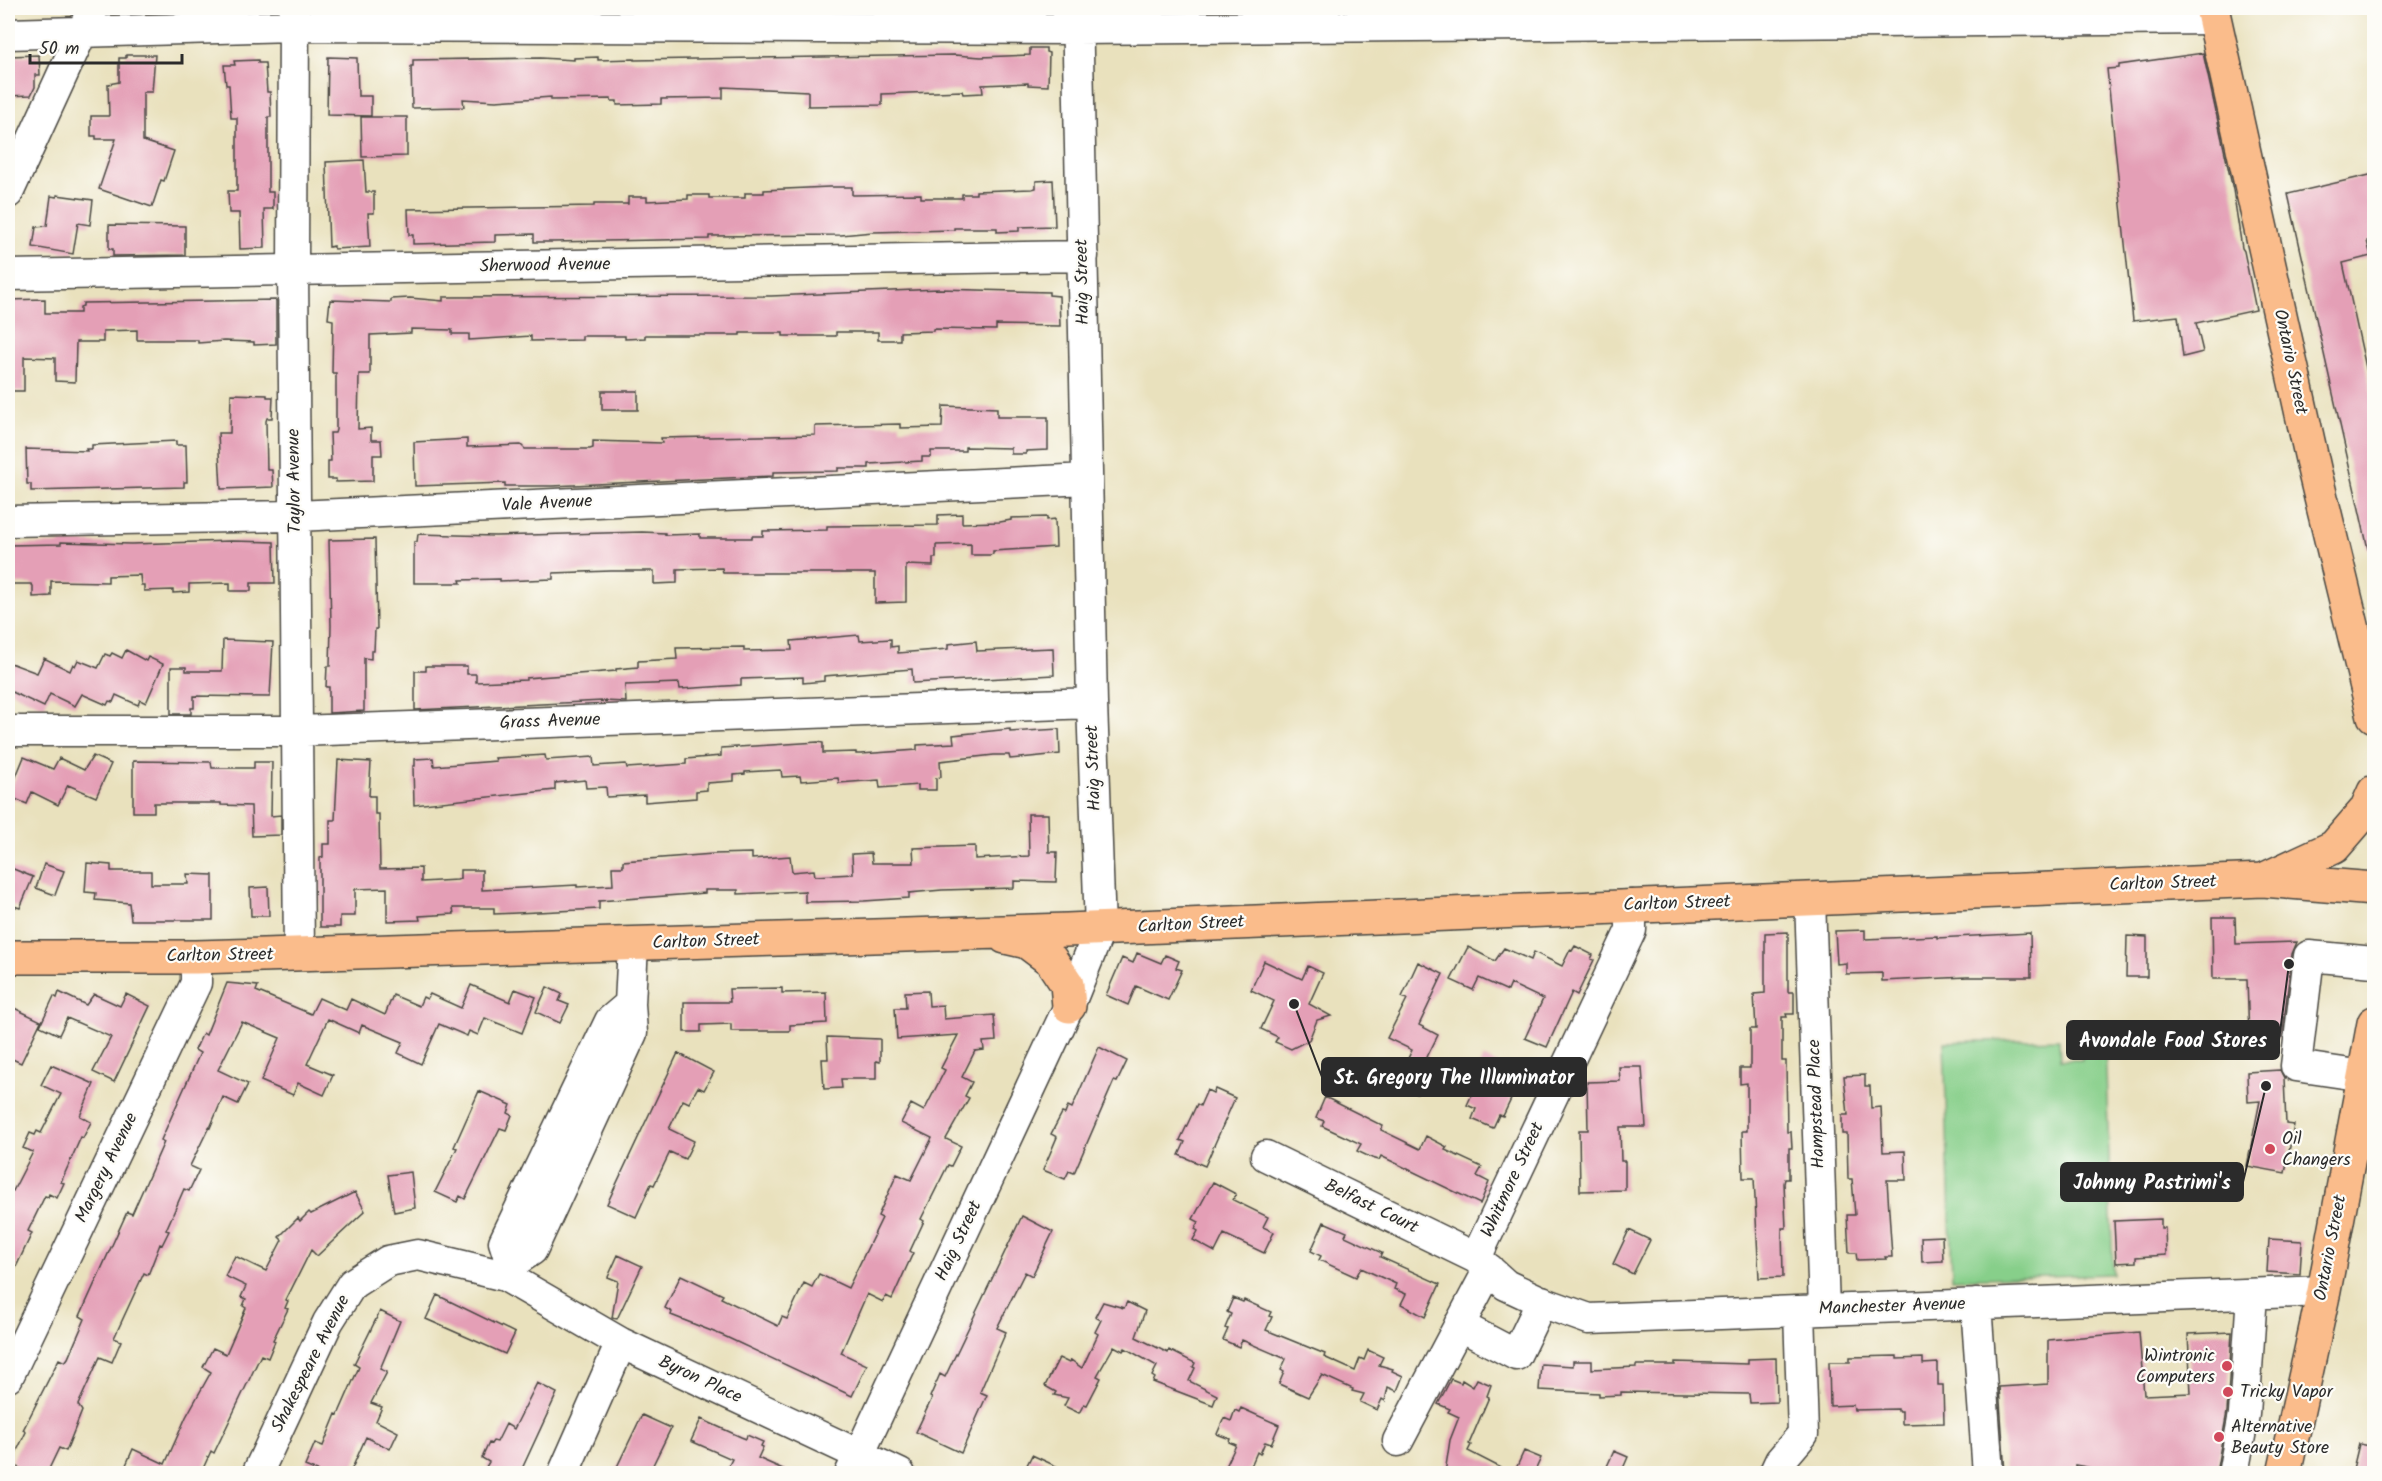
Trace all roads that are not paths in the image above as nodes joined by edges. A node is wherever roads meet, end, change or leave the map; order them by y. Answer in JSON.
{"nodes":[{"id":1,"x":2213,"y":14,"type":"edge"},
{"id":2,"x":1682,"y":15,"type":"edge"},
{"id":3,"x":294,"y":17,"type":"edge"},
{"id":4,"x":1077,"y":18,"type":"edge"},
{"id":5,"x":88,"y":19,"type":"edge"},
{"id":6,"x":8,"y":34,"type":"edge"},
{"id":7,"x":8,"y":193,"type":"edge"},
{"id":8,"x":1083,"y":256,"type":"junction"},
{"id":9,"x":293,"y":270,"type":"junction"},
{"id":10,"x":8,"y":274,"type":"edge"},
{"id":11,"x":1087,"y":479,"type":"junction"},
{"id":12,"x":296,"y":516,"type":"junction"},
{"id":13,"x":8,"y":521,"type":"edge"},
{"id":14,"x":1092,"y":703,"type":"junction"},
{"id":15,"x":2374,"y":716,"type":"edge"},
{"id":16,"x":8,"y":731,"type":"edge"},
{"id":17,"x":298,"y":731,"type":"junction"},
{"id":18,"x":2374,"y":792,"type":"edge"},
{"id":19,"x":2263,"y":880,"type":"junction"},
{"id":20,"x":2374,"y":889,"type":"edge"},
{"id":21,"x":1810,"y":899,"type":"junction"},
{"id":22,"x":1631,"y":905,"type":"junction"},
{"id":23,"x":1100,"y":929,"type":"junction"},
{"id":24,"x":982,"y":932,"type":"junction"},
{"id":25,"x":633,"y":944,"type":"junction"},
{"id":26,"x":299,"y":954,"type":"junction"},
{"id":27,"x":8,"y":957,"type":"edge"},
{"id":28,"x":196,"y":957,"type":"junction"},
{"id":29,"x":2374,"y":962,"type":"edge"},
{"id":30,"x":1070,"y":1006,"type":"junction"},
{"id":31,"x":2374,"y":1023,"type":"edge"},
{"id":32,"x":2364,"y":1076,"type":"junction"},
{"id":33,"x":1266,"y":1156,"type":"dead end"},
{"id":34,"x":1482,"y":1264,"type":"junction"},
{"id":35,"x":508,"y":1270,"type":"junction"},
{"id":36,"x":2324,"y":1291,"type":"junction"},
{"id":37,"x":2252,"y":1294,"type":"junction"},
{"id":38,"x":1542,"y":1301,"type":"junction"},
{"id":39,"x":1976,"y":1304,"type":"junction"},
{"id":40,"x":1811,"y":1310,"type":"junction"},
{"id":41,"x":1459,"y":1325,"type":"junction"},
{"id":42,"x":621,"y":1343,"type":"junction"},
{"id":43,"x":8,"y":1377,"type":"edge"},
{"id":44,"x":1398,"y":1441,"type":"dead end"},
{"id":45,"x":855,"y":1464,"type":"edge"},
{"id":46,"x":257,"y":1473,"type":"edge"},
{"id":47,"x":563,"y":1473,"type":"edge"},
{"id":48,"x":900,"y":1473,"type":"edge"},
{"id":49,"x":1774,"y":1473,"type":"edge"},
{"id":50,"x":1988,"y":1473,"type":"edge"},
{"id":51,"x":2233,"y":1473,"type":"edge"},
{"id":52,"x":2284,"y":1473,"type":"edge"}],
"edges":[{"from":1,"to":2,"type":"street"},
{"from":1,"to":15,"type":"main road","name":"Ontario Street"},
{"from":2,"to":4,"type":"street"},
{"from":3,"to":4,"type":"street"},
{"from":3,"to":5,"type":"street"},
{"from":3,"to":9,"type":"street","name":"Taylor Avenue"},
{"from":4,"to":8,"type":"street","name":"Haig Street"},
{"from":5,"to":6,"type":"street"},
{"from":5,"to":7,"type":"street"},
{"from":8,"to":9,"type":"street","name":"Sherwood Avenue"},
{"from":8,"to":11,"type":"street","name":"Haig Street"},
{"from":9,"to":10,"type":"street","name":"Sherwood Avenue"},
{"from":9,"to":12,"type":"street","name":"Taylor Avenue"},
{"from":11,"to":12,"type":"street","name":"Vale Avenue"},
{"from":11,"to":14,"type":"street","name":"Haig Street"},
{"from":12,"to":13,"type":"street","name":"Vale Avenue"},
{"from":12,"to":17,"type":"street","name":"Taylor Avenue"},
{"from":14,"to":17,"type":"street","name":"Grass Avenue"},
{"from":14,"to":23,"type":"street","name":"Haig Street"},
{"from":16,"to":17,"type":"street","name":"Grass Avenue"},
{"from":17,"to":26,"type":"street","name":"Taylor Avenue"},
{"from":18,"to":19,"type":"main road"},
{"from":19,"to":20,"type":"main road","name":"Carlton Street"},
{"from":19,"to":21,"type":"main road","name":"Carlton Street"},
{"from":21,"to":22,"type":"main road","name":"Carlton Street"},
{"from":21,"to":40,"type":"street","name":"Hampstead Place"},
{"from":22,"to":23,"type":"main road","name":"Carlton Street"},
{"from":22,"to":34,"type":"street","name":"Whitmore Street"},
{"from":23,"to":24,"type":"main road","name":"Carlton Street"},
{"from":23,"to":30,"type":"street","name":"Haig Street"},
{"from":24,"to":25,"type":"main road","name":"Carlton Street"},
{"from":24,"to":30,"type":"main road"},
{"from":25,"to":26,"type":"main road","name":"Carlton Street"},
{"from":25,"to":35,"type":"street"},
{"from":26,"to":28,"type":"main road","name":"Carlton Street"},
{"from":27,"to":28,"type":"main road","name":"Carlton Street"},
{"from":28,"to":43,"type":"street","name":"Margery Avenue"},
{"from":29,"to":32,"type":"street"},
{"from":30,"to":45,"type":"street","name":"Haig Street"},
{"from":31,"to":32,"type":"main road","name":"Ontario Street"},
{"from":32,"to":36,"type":"main road","name":"Ontario Street"},
{"from":33,"to":34,"type":"street","name":"Belfast Court"},
{"from":34,"to":38,"type":"street","name":"Manchester Avenue"},
{"from":34,"to":41,"type":"street","name":"Whitmore Street"},
{"from":35,"to":42,"type":"street","name":"Byron Place"},
{"from":35,"to":46,"type":"street","name":"Shakespeare Avenue"},
{"from":36,"to":37,"type":"street","name":"Manchester Avenue"},
{"from":36,"to":52,"type":"main road","name":"Ontario Street"},
{"from":37,"to":39,"type":"street","name":"Manchester Avenue"},
{"from":37,"to":51,"type":"street"},
{"from":38,"to":40,"type":"street","name":"Manchester Avenue"},
{"from":38,"to":41,"type":"street"},
{"from":39,"to":40,"type":"street","name":"Manchester Avenue"},
{"from":39,"to":50,"type":"street"},
{"from":40,"to":49,"type":"street","name":"Hampstead Place"},
{"from":41,"to":44,"type":"street","name":"Whitmore Street"},
{"from":42,"to":45,"type":"street","name":"Byron Place"},
{"from":42,"to":47,"type":"street"},
{"from":45,"to":48,"type":"street","name":"Byron Place"}]}
